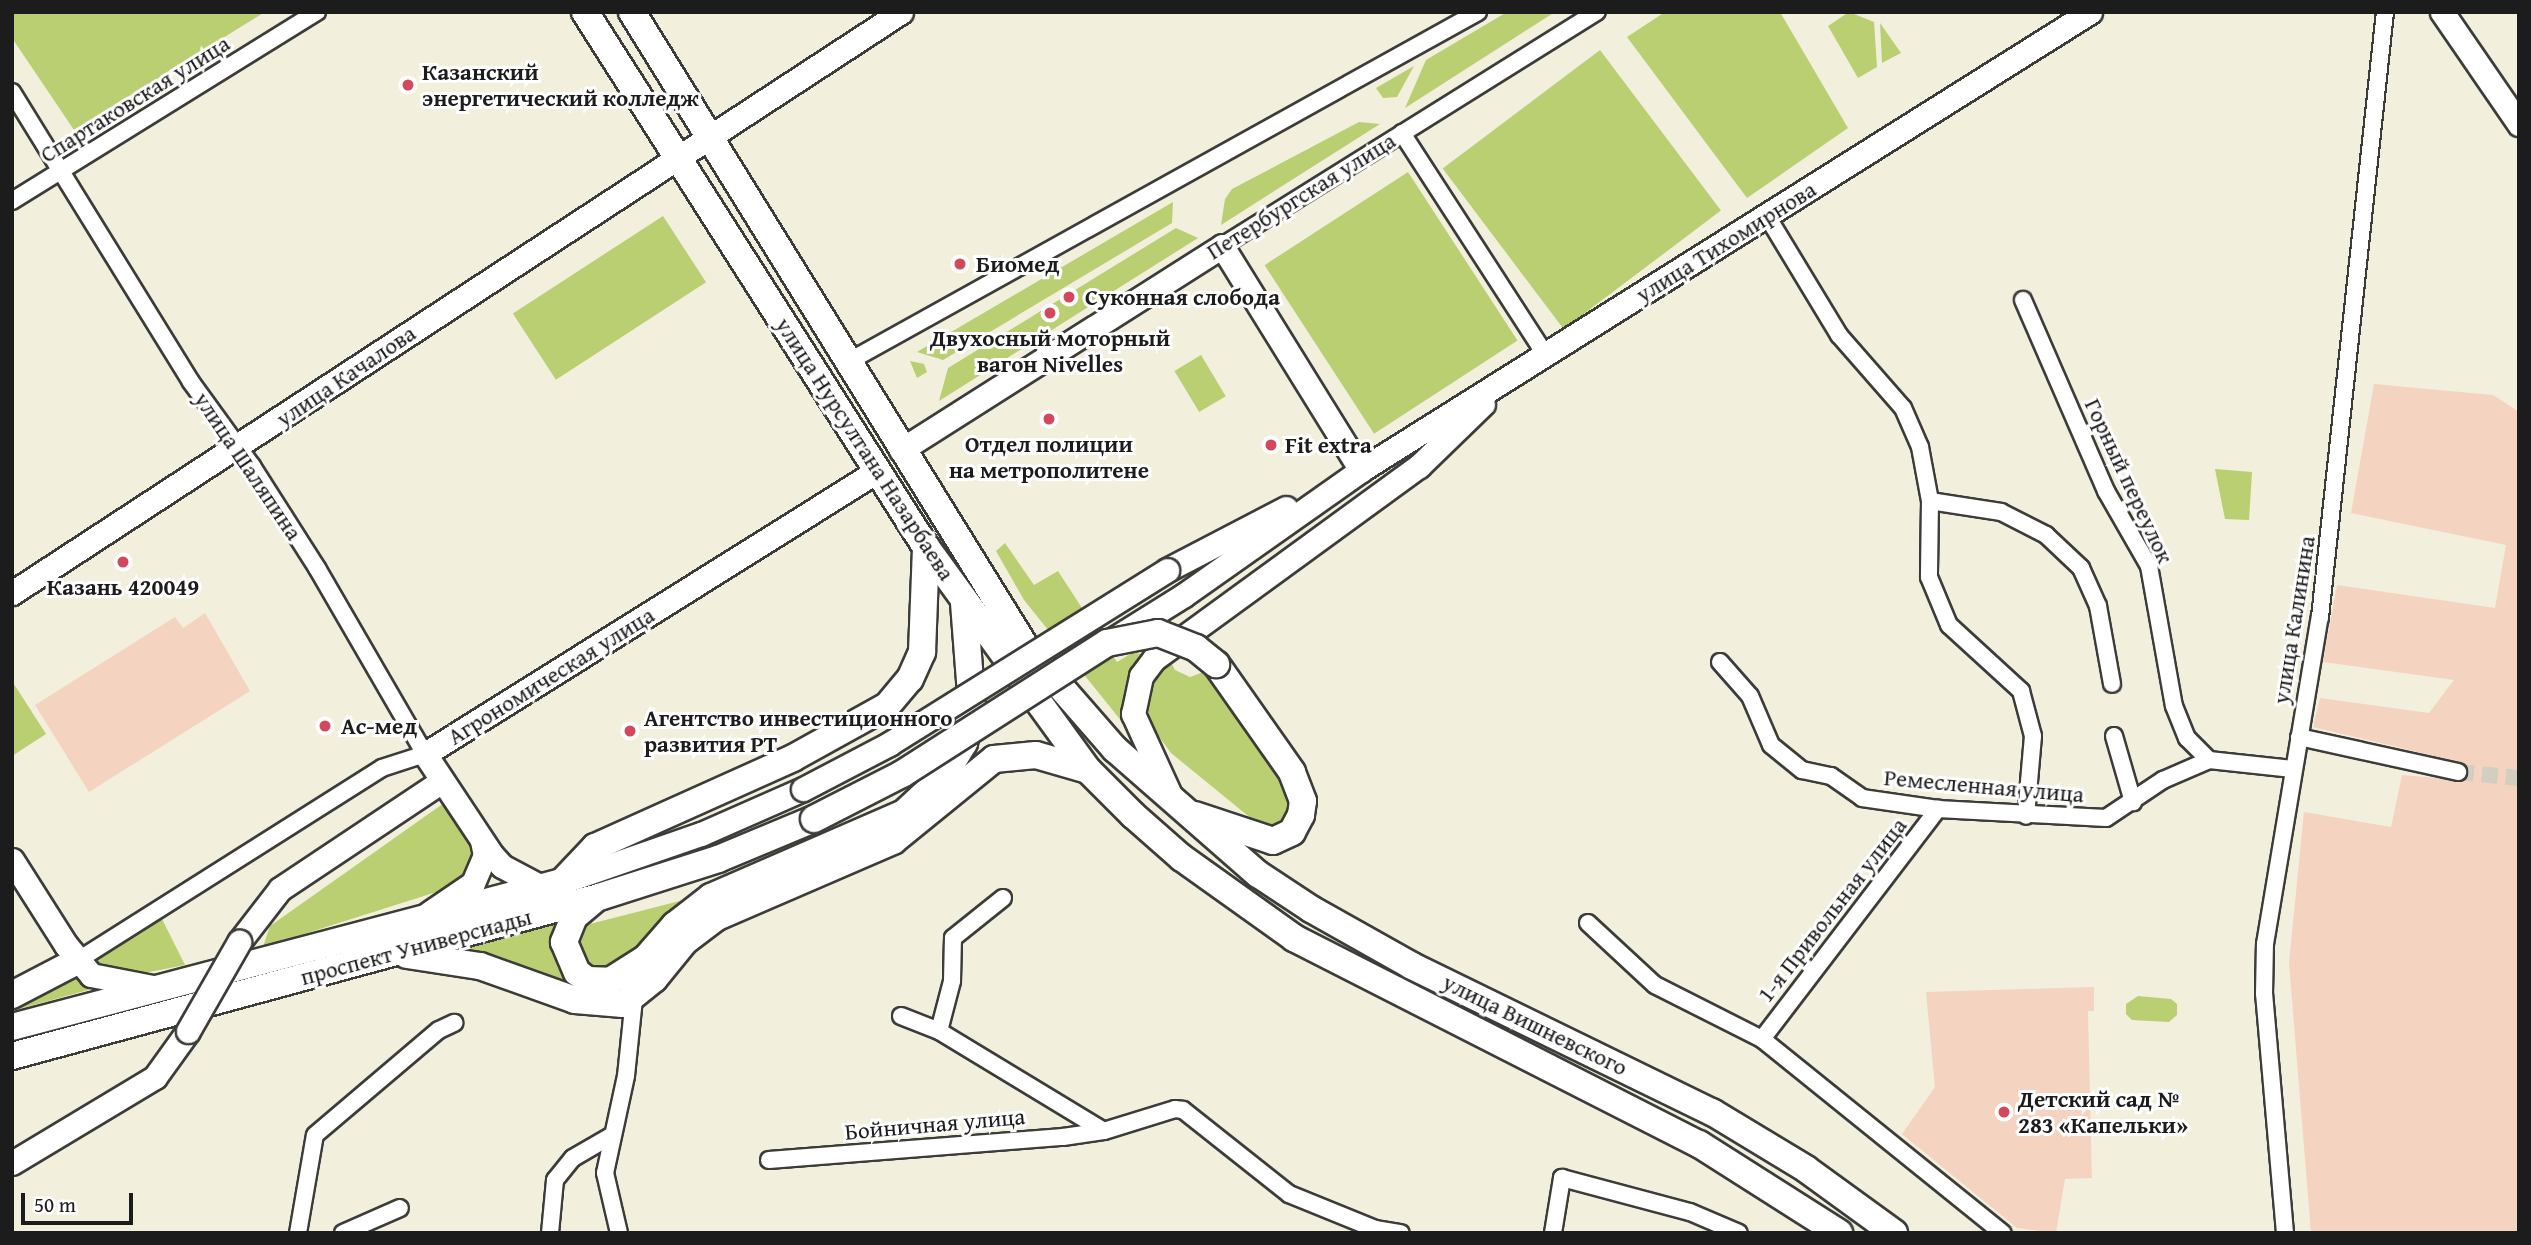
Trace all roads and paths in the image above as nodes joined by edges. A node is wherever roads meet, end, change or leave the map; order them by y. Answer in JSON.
{"nodes":[{"id":1,"x":317,"y":12,"type":"edge"},
{"id":2,"x":585,"y":12,"type":"edge"},
{"id":3,"x":632,"y":12,"type":"edge"},
{"id":4,"x":901,"y":12,"type":"edge"},
{"id":5,"x":1478,"y":12,"type":"edge"},
{"id":6,"x":1597,"y":12,"type":"edge"},
{"id":7,"x":2090,"y":12,"type":"edge"},
{"id":8,"x":2385,"y":12,"type":"edge"},
{"id":9,"x":2442,"y":12,"type":"edge"},
{"id":10,"x":12,"y":92,"type":"edge"},
{"id":11,"x":2519,"y":124,"type":"edge"},
{"id":12,"x":1402,"y":132,"type":"junction"},
{"id":13,"x":711,"y":137,"type":"junction"},
{"id":14,"x":679,"y":160,"type":"junction"},
{"id":15,"x":61,"y":172,"type":"junction"},
{"id":16,"x":12,"y":201,"type":"edge"},
{"id":17,"x":1767,"y":216,"type":"junction"},
{"id":18,"x":1222,"y":246,"type":"junction"},
{"id":19,"x":2023,"y":300,"type":"dead end"},
{"id":20,"x":1545,"y":354,"type":"junction"},
{"id":21,"x":846,"y":363,"type":"junction"},
{"id":22,"x":1511,"y":376,"type":"junction"},
{"id":23,"x":238,"y":449,"type":"junction"},
{"id":24,"x":901,"y":450,"type":"junction"},
{"id":25,"x":1361,"y":470,"type":"junction"},
{"id":26,"x":877,"y":471,"type":"junction"},
{"id":27,"x":1930,"y":501,"type":"junction"},
{"id":28,"x":926,"y":547,"type":"junction"},
{"id":29,"x":12,"y":593,"type":"edge"},
{"id":30,"x":964,"y":601,"type":"junction"},
{"id":31,"x":1107,"y":643,"type":"junction"},
{"id":32,"x":1720,"y":662,"type":"dead end"},
{"id":33,"x":2112,"y":684,"type":"dead end"},
{"id":34,"x":2115,"y":736,"type":"dead end"},
{"id":35,"x":2299,"y":737,"type":"junction"},
{"id":36,"x":425,"y":754,"type":"junction"},
{"id":37,"x":2209,"y":760,"type":"junction"},
{"id":38,"x":2293,"y":769,"type":"junction"},
{"id":39,"x":1088,"y":770,"type":"junction"},
{"id":40,"x":2458,"y":772,"type":"tunnel mouth"},
{"id":41,"x":442,"y":781,"type":"junction"},
{"id":42,"x":2133,"y":802,"type":"junction"},
{"id":43,"x":1177,"y":808,"type":"junction"},
{"id":44,"x":1938,"y":809,"type":"junction"},
{"id":45,"x":2026,"y":816,"type":"junction"},
{"id":46,"x":482,"y":841,"type":"junction"},
{"id":47,"x":1182,"y":858,"type":"joint"},
{"id":48,"x":12,"y":860,"type":"edge"},
{"id":49,"x":552,"y":885,"type":"junction"},
{"id":50,"x":599,"y":897,"type":"junction"},
{"id":51,"x":1003,"y":898,"type":"dead end"},
{"id":52,"x":418,"y":919,"type":"junction"},
{"id":53,"x":1588,"y":923,"type":"dead end"},
{"id":54,"x":394,"y":953,"type":"junction"},
{"id":55,"x":77,"y":961,"type":"junction"},
{"id":56,"x":158,"y":988,"type":"junction"},
{"id":57,"x":12,"y":995,"type":"edge"},
{"id":58,"x":634,"y":999,"type":"junction"},
{"id":59,"x":901,"y":1016,"type":"dead end"},
{"id":60,"x":454,"y":1023,"type":"dead end"},
{"id":61,"x":12,"y":1027,"type":"edge"},
{"id":62,"x":939,"y":1031,"type":"junction"},
{"id":63,"x":1762,"y":1039,"type":"junction"},
{"id":64,"x":12,"y":1056,"type":"edge"},
{"id":65,"x":1104,"y":1131,"type":"junction"},
{"id":66,"x":611,"y":1136,"type":"junction"},
{"id":67,"x":769,"y":1160,"type":"dead end"},
{"id":68,"x":12,"y":1163,"type":"edge"},
{"id":69,"x":401,"y":1208,"type":"dead end"},
{"id":70,"x":298,"y":1233,"type":"edge"},
{"id":71,"x":343,"y":1233,"type":"edge"},
{"id":72,"x":550,"y":1233,"type":"edge"},
{"id":73,"x":619,"y":1233,"type":"edge"},
{"id":74,"x":1401,"y":1233,"type":"edge"},
{"id":75,"x":1553,"y":1233,"type":"edge"},
{"id":76,"x":1739,"y":1233,"type":"edge"},
{"id":77,"x":1839,"y":1233,"type":"edge"},
{"id":78,"x":1894,"y":1233,"type":"edge"},
{"id":79,"x":2002,"y":1233,"type":"edge"},
{"id":80,"x":2285,"y":1233,"type":"edge"}],
"edges":[{"from":1,"to":15,"type":"street","name":"Спартаковская улица"},
{"from":2,"to":14,"type":"main road","name":"улица Нурсултана Назарбаева"},
{"from":3,"to":13,"type":"main road","name":"улица Нурсултана Назарбаева"},
{"from":4,"to":13,"type":"street","name":"улица Качалова"},
{"from":5,"to":21,"type":"street"},
{"from":6,"to":12,"type":"street","name":"Петербургская улица"},
{"from":7,"to":17,"type":"street","name":"улица Тихомирнова"},
{"from":8,"to":35,"type":"street","name":"улица Калинина"},
{"from":9,"to":11,"type":"street"},
{"from":10,"to":15,"type":"street","name":"улица Шаляпина"},
{"from":12,"to":18,"type":"street","name":"Петербургская улица"},
{"from":12,"to":20,"type":"street"},
{"from":13,"to":14,"type":"street","name":"улица Качалова"},
{"from":13,"to":21,"type":"main road","name":"улица Нурсултана Назарбаева"},
{"from":14,"to":23,"type":"street","name":"улица Качалова"},
{"from":14,"to":26,"type":"main road","name":"улица Нурсултана Назарбаева"},
{"from":15,"to":16,"type":"street","name":"Спартаковская улица"},
{"from":15,"to":23,"type":"street","name":"улица Шаляпина"},
{"from":17,"to":20,"type":"street","name":"улица Тихомирнова"},
{"from":17,"to":27,"type":"street"},
{"from":18,"to":24,"type":"street","name":"Петербургская улица"},
{"from":18,"to":25,"type":"street"},
{"from":19,"to":37,"type":"street","name":"Горный переулок"},
{"from":20,"to":22,"type":"street","name":"улица Тихомирнова"},
{"from":21,"to":24,"type":"main road","name":"улица Нурсултана Назарбаева"},
{"from":22,"to":25,"type":"street","name":"улица Тихомирнова"},
{"from":22,"to":43,"type":"street"},
{"from":23,"to":29,"type":"street","name":"улица Качалова"},
{"from":23,"to":36,"type":"street","name":"улица Шаляпина"},
{"from":24,"to":43,"type":"main road","name":"улица Нурсултана Назарбаева"},
{"from":25,"to":31,"type":"street"},
{"from":25,"to":49,"type":"street","bridge":true},
{"from":26,"to":28,"type":"main road","name":"улица Нурсултана Назарбаева"},
{"from":26,"to":36,"type":"street","name":"Агрономическая улица"},
{"from":27,"to":33,"type":"street"},
{"from":27,"to":45,"type":"street"},
{"from":28,"to":30,"type":"main road","name":"улица Нурсултана Назарбаева"},
{"from":28,"to":49,"type":"main road"},
{"from":30,"to":39,"type":"main road","name":"улица Нурсултана Назарбаева"},
{"from":30,"to":50,"type":"main road"},
{"from":31,"to":43,"type":"main road","bridge":true},
{"from":31,"to":50,"type":"main road","name":"проспект Универсиады","bridge":true},
{"from":32,"to":44,"type":"street","name":"Ремесленная улица"},
{"from":34,"to":42,"type":"street"},
{"from":35,"to":38,"type":"street","name":"улица Калинина"},
{"from":35,"to":40,"type":"street"},
{"from":36,"to":41,"type":"street","name":"улица Шаляпина"},
{"from":36,"to":55,"type":"street","name":"Агрономическая улица"},
{"from":37,"to":38,"type":"street","name":"Ремесленная улица"},
{"from":37,"to":42,"type":"street","name":"Ремесленная улица"},
{"from":38,"to":80,"type":"street","name":"улица Калинина"},
{"from":39,"to":47,"type":"main road","name":"улица Нурсултана Назарбаева"},
{"from":39,"to":58,"type":"main road"},
{"from":41,"to":46,"type":"street","name":"улица Шаляпина"},
{"from":41,"to":68,"type":"street","bridge":true},
{"from":42,"to":45,"type":"street","name":"Ремесленная улица"},
{"from":43,"to":78,"type":"main road","name":"улица Вишневского"},
{"from":44,"to":45,"type":"street","name":"Ремесленная улица"},
{"from":44,"to":63,"type":"street","name":"1-я Привольная улица"},
{"from":46,"to":49,"type":"street","name":"улица Шаляпина"},
{"from":46,"to":52,"type":"street"},
{"from":47,"to":77,"type":"main road","name":"улица Вишневского"},
{"from":48,"to":55,"type":"street"},
{"from":49,"to":52,"type":"main road","name":"проспект Универсиады"},
{"from":50,"to":54,"type":"main road","name":"проспект Универсиады"},
{"from":51,"to":62,"type":"street"},
{"from":52,"to":56,"type":"main road","name":"проспект Универсиады"},
{"from":53,"to":63,"type":"street"},
{"from":54,"to":58,"type":"main road"},
{"from":54,"to":64,"type":"main road","name":"проспект Универсиады"},
{"from":55,"to":56,"type":"street"},
{"from":55,"to":57,"type":"main road"},
{"from":56,"to":61,"type":"main road","name":"проспект Универсиады"},
{"from":58,"to":66,"type":"street"},
{"from":59,"to":62,"type":"street","name":"Бойничная улица"},
{"from":60,"to":70,"type":"street"},
{"from":62,"to":65,"type":"street","name":"Бойничная улица"},
{"from":63,"to":79,"type":"street"},
{"from":65,"to":67,"type":"street","name":"Бойничная улица"},
{"from":65,"to":74,"type":"street","name":"Бойничная улица"},
{"from":66,"to":72,"type":"street"},
{"from":66,"to":73,"type":"street"},
{"from":69,"to":71,"type":"street"},
{"from":75,"to":76,"type":"street"}]}
